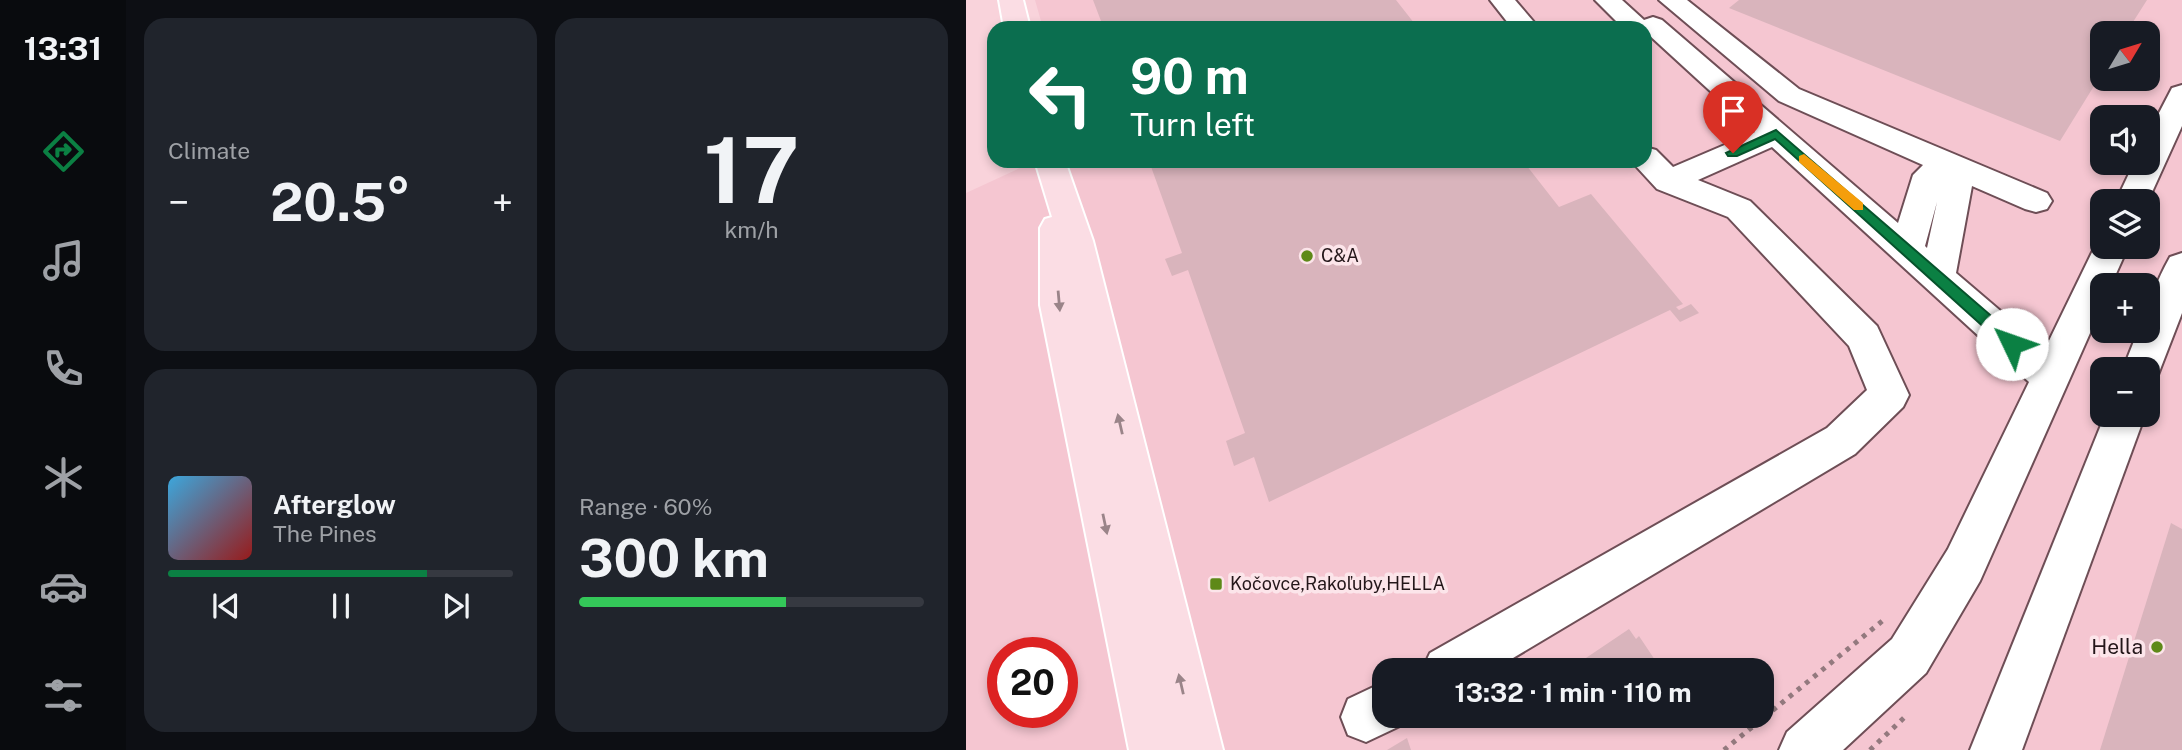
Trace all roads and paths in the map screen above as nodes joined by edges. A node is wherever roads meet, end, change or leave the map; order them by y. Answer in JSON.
{"nodes":[{"id":1,"x":1011,"y":0,"type":"edge"},
{"id":2,"x":1502,"y":0,"type":"edge"},
{"id":3,"x":1607,"y":0,"type":"edge"},
{"id":4,"x":1671,"y":0,"type":"edge"},
{"id":5,"x":1016,"y":21,"type":"edge"},
{"id":6,"x":1521,"y":21,"type":"edge"},
{"id":7,"x":1630,"y":21,"type":"edge"},
{"id":8,"x":1652,"y":25,"type":"edge"},
{"id":9,"x":2182,"y":94,"type":"edge"},
{"id":10,"x":1776,"y":134,"type":"junction"},
{"id":11,"x":1949,"y":163,"type":"junction"},
{"id":12,"x":1656,"y":169,"type":"edge"},
{"id":13,"x":1053,"y":172,"type":"edge"},
{"id":14,"x":2138,"y":189,"type":"edge"},
{"id":15,"x":2036,"y":201,"type":"dead end"},
{"id":16,"x":1907,"y":250,"type":"junction"},
{"id":17,"x":2104,"y":259,"type":"edge"},
{"id":18,"x":2182,"y":266,"type":"edge"},
{"id":19,"x":1938,"y":278,"type":"junction"},
{"id":20,"x":2147,"y":357,"type":"edge"},
{"id":21,"x":2050,"y":377,"type":"junction"},
{"id":22,"x":2120,"y":427,"type":"edge"},
{"id":23,"x":1893,"y":609,"type":"dead end"},
{"id":24,"x":1468,"y":658,"type":"edge"},
{"id":25,"x":1154,"y":750,"type":"edge"},
{"id":26,"x":1197,"y":750,"type":"edge"},
{"id":27,"x":1724,"y":750,"type":"edge"},
{"id":28,"x":1805,"y":750,"type":"edge"},
{"id":29,"x":1996,"y":750,"type":"edge"}],
"edges":[{"from":1,"to":5,"type":"main road"},
{"from":2,"to":6,"type":"lane"},
{"from":3,"to":7,"type":"lane"},
{"from":4,"to":11,"type":"lane"},
{"from":8,"to":10,"type":"lane"},
{"from":9,"to":14,"type":"lane"},
{"from":10,"to":12,"type":"lane"},
{"from":10,"to":16,"type":"lane"},
{"from":11,"to":15,"type":"lane"},
{"from":11,"to":16,"type":"lane"},
{"from":11,"to":19,"type":"lane"},
{"from":12,"to":24,"type":"lane"},
{"from":13,"to":25,"type":"main road","one_way":true},
{"from":26,"to":13,"type":"main road","one_way":true},
{"from":16,"to":19,"type":"lane"},
{"from":17,"to":21,"type":"lane"},
{"from":18,"to":20,"type":"lane"},
{"from":19,"to":21,"type":"lane"},
{"from":21,"to":28,"type":"lane"},
{"from":22,"to":29,"type":"lane"},
{"from":23,"to":27,"type":"path"}]}
